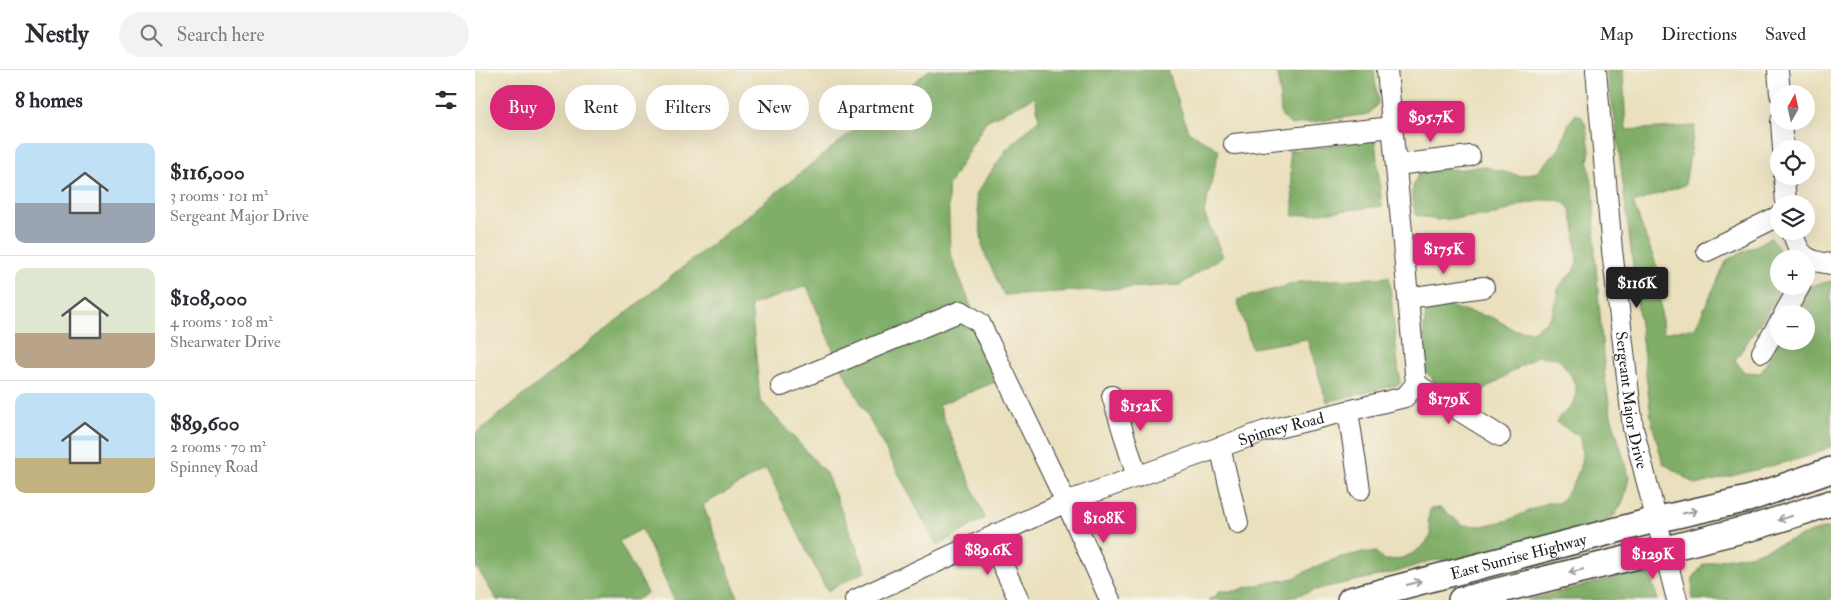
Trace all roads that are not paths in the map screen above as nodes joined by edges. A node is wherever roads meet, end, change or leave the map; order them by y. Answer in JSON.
{"nodes":[{"id":1,"x":1387,"y":70,"type":"edge"},
{"id":2,"x":1596,"y":70,"type":"edge"},
{"id":3,"x":1778,"y":70,"type":"edge"},
{"id":4,"x":1779,"y":85,"type":"edge"},
{"id":5,"x":1392,"y":127,"type":"junction"},
{"id":6,"x":1234,"y":144,"type":"dead end"},
{"id":7,"x":1470,"y":156,"type":"dead end"},
{"id":8,"x":1396,"y":165,"type":"junction"},
{"id":9,"x":1770,"y":220,"type":"edge"},
{"id":10,"x":1794,"y":240,"type":"edge"},
{"id":11,"x":1707,"y":251,"type":"dead end"},
{"id":12,"x":1817,"y":268,"type":"edge"},
{"id":13,"x":1484,"y":287,"type":"dead end"},
{"id":14,"x":1408,"y":298,"type":"junction"},
{"id":15,"x":1770,"y":338,"type":"edge"},
{"id":16,"x":1762,"y":352,"type":"dead end"},
{"id":17,"x":1416,"y":384,"type":"junction"},
{"id":18,"x":781,"y":386,"type":"dead end"},
{"id":19,"x":1113,"y":396,"type":"dead end"},
{"id":20,"x":1348,"y":411,"type":"junction"},
{"id":21,"x":1500,"y":436,"type":"dead end"},
{"id":22,"x":1221,"y":447,"type":"junction"},
{"id":23,"x":1831,"y":470,"type":"edge"},
{"id":24,"x":1137,"y":477,"type":"junction"},
{"id":25,"x":1360,"y":490,"type":"dead end"},
{"id":26,"x":1066,"y":502,"type":"junction"},
{"id":27,"x":1831,"y":503,"type":"edge"},
{"id":28,"x":1655,"y":520,"type":"junction"},
{"id":29,"x":1238,"y":523,"type":"dead end"},
{"id":30,"x":990,"y":538,"type":"junction"},
{"id":31,"x":1663,"y":550,"type":"junction"},
{"id":32,"x":882,"y":594,"type":"edge"},
{"id":33,"x":855,"y":600,"type":"edge"},
{"id":34,"x":1019,"y":600,"type":"edge"},
{"id":35,"x":1110,"y":600,"type":"edge"},
{"id":36,"x":1350,"y":600,"type":"edge"},
{"id":37,"x":1461,"y":600,"type":"edge"},
{"id":38,"x":1677,"y":600,"type":"edge"}],
"edges":[{"from":1,"to":5,"type":"street"},
{"from":2,"to":28,"type":"street","name":"Sergeant Major Drive"},
{"from":3,"to":4,"type":"street"},
{"from":5,"to":6,"type":"street"},
{"from":5,"to":8,"type":"street"},
{"from":7,"to":8,"type":"street"},
{"from":8,"to":14,"type":"street"},
{"from":9,"to":11,"type":"street"},
{"from":10,"to":12,"type":"street"},
{"from":13,"to":14,"type":"street"},
{"from":14,"to":17,"type":"street"},
{"from":15,"to":16,"type":"street"},
{"from":17,"to":20,"type":"street","name":"Spinney Road"},
{"from":17,"to":21,"type":"street"},
{"from":18,"to":26,"type":"street"},
{"from":19,"to":24,"type":"street"},
{"from":20,"to":22,"type":"street","name":"Spinney Road"},
{"from":20,"to":25,"type":"street"},
{"from":22,"to":24,"type":"street","name":"Spinney Road"},
{"from":22,"to":29,"type":"street"},
{"from":28,"to":23,"type":"main road","name":"East Sunrise Highway","one_way":true},
{"from":24,"to":26,"type":"street","name":"Spinney Road"},
{"from":26,"to":30,"type":"street","name":"Spinney Road"},
{"from":26,"to":35,"type":"street"},
{"from":27,"to":31,"type":"main road","name":"East Sunrise Highway","one_way":true},
{"from":28,"to":31,"type":"street","name":"Sergeant Major Drive"},
{"from":36,"to":28,"type":"main road","name":"East Sunrise Highway","one_way":true},
{"from":30,"to":32,"type":"street","name":"Spinney Road"},
{"from":30,"to":34,"type":"street"},
{"from":31,"to":37,"type":"main road","name":"East Sunrise Highway","one_way":true},
{"from":31,"to":38,"type":"street","name":"Sergeant Major Drive"},
{"from":32,"to":33,"type":"street","name":"Spinney Road"}]}
